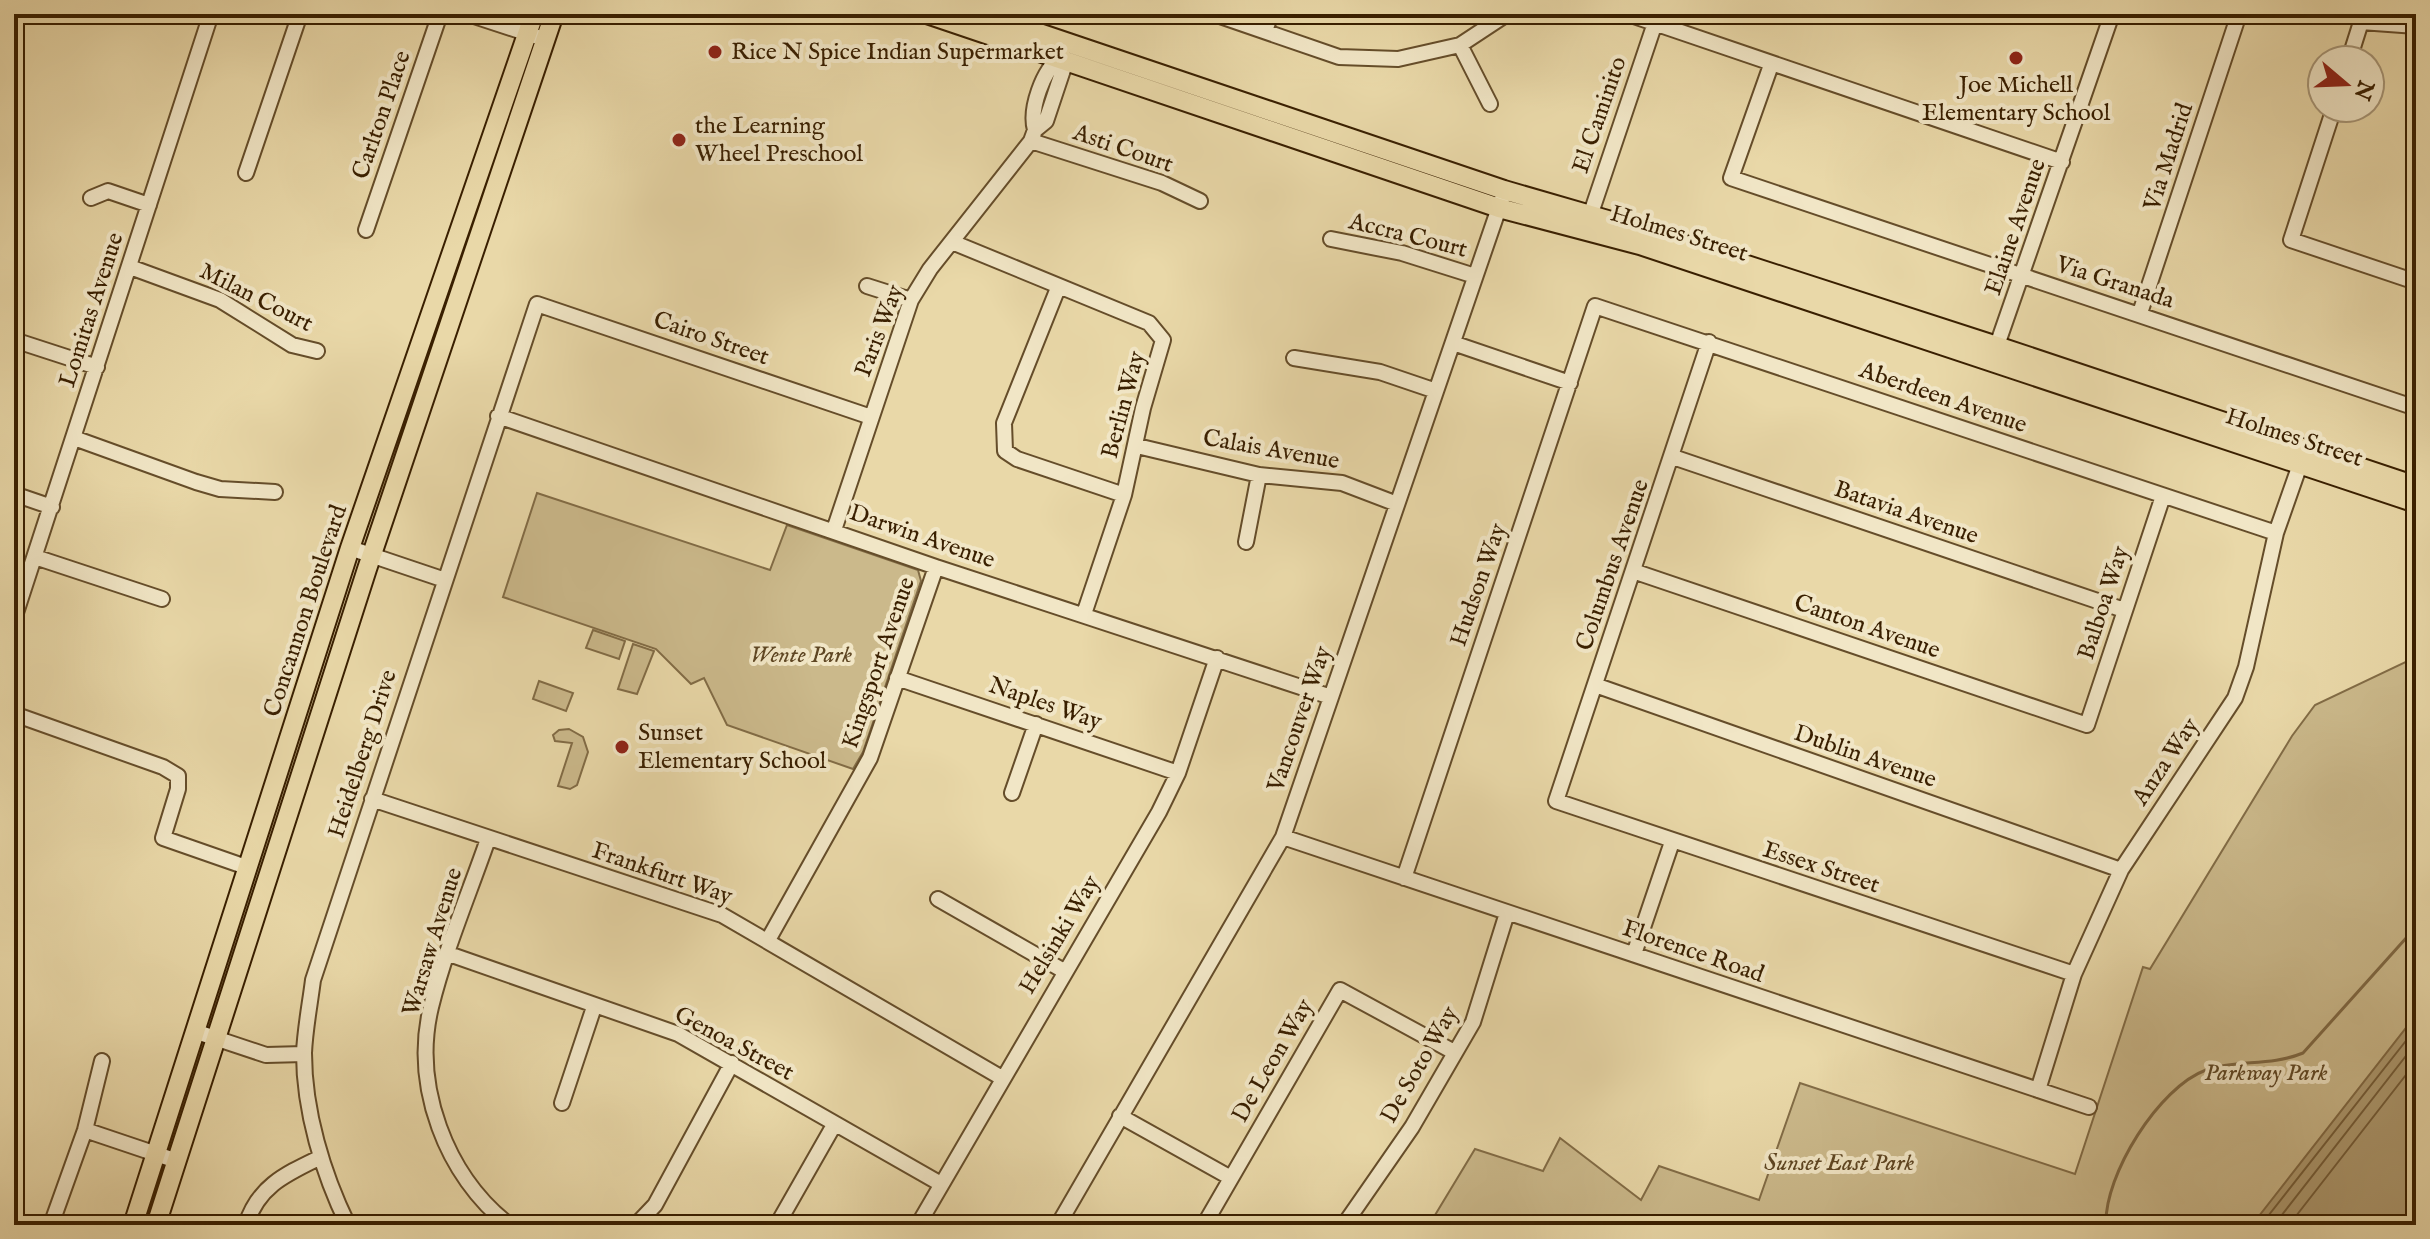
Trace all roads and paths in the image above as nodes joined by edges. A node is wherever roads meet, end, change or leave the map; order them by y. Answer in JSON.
{"nodes":[{"id":1,"x":211,"y":14,"type":"edge"},
{"id":2,"x":300,"y":14,"type":"edge"},
{"id":3,"x":440,"y":14,"type":"edge"},
{"id":4,"x":468,"y":14,"type":"edge"},
{"id":5,"x":534,"y":14,"type":"edge"},
{"id":6,"x":554,"y":14,"type":"edge"},
{"id":7,"x":927,"y":14,"type":"edge"},
{"id":8,"x":983,"y":14,"type":"edge"},
{"id":9,"x":1214,"y":14,"type":"edge"},
{"id":10,"x":1271,"y":14,"type":"edge"},
{"id":11,"x":1507,"y":14,"type":"edge"},
{"id":12,"x":1628,"y":14,"type":"edge"},
{"id":13,"x":2112,"y":14,"type":"edge"},
{"id":14,"x":2239,"y":14,"type":"edge"},
{"id":15,"x":1657,"y":18,"type":"edge"},
{"id":16,"x":2416,"y":26,"type":"edge"},
{"id":17,"x":1265,"y":31,"type":"junction"},
{"id":18,"x":527,"y":34,"type":"junction"},
{"id":19,"x":546,"y":40,"type":"junction"},
{"id":20,"x":2354,"y":44,"type":"edge"},
{"id":21,"x":1460,"y":45,"type":"junction"},
{"id":22,"x":1063,"y":51,"type":"junction"},
{"id":23,"x":1771,"y":65,"type":"junction"},
{"id":24,"x":1490,"y":104,"type":"dead end"},
{"id":25,"x":2329,"y":124,"type":"edge"},
{"id":26,"x":1033,"y":136,"type":"junction"},
{"id":27,"x":2062,"y":162,"type":"junction"},
{"id":28,"x":246,"y":173,"type":"dead end"},
{"id":29,"x":91,"y":198,"type":"dead end"},
{"id":30,"x":1501,"y":199,"type":"junction"},
{"id":31,"x":1200,"y":201,"type":"dead end"},
{"id":32,"x":149,"y":205,"type":"junction"},
{"id":33,"x":1588,"y":223,"type":"junction"},
{"id":34,"x":366,"y":230,"type":"dead end"},
{"id":35,"x":1331,"y":239,"type":"dead end"},
{"id":36,"x":952,"y":242,"type":"junction"},
{"id":37,"x":130,"y":267,"type":"junction"},
{"id":38,"x":1475,"y":276,"type":"junction"},
{"id":39,"x":2023,"y":276,"type":"junction"},
{"id":40,"x":2416,"y":282,"type":"edge"},
{"id":41,"x":867,"y":286,"type":"dead end"},
{"id":42,"x":1058,"y":288,"type":"junction"},
{"id":43,"x":911,"y":300,"type":"junction"},
{"id":44,"x":537,"y":304,"type":"joint"},
{"id":45,"x":1595,"y":306,"type":"joint"},
{"id":46,"x":2140,"y":313,"type":"junction"},
{"id":47,"x":14,"y":340,"type":"edge"},
{"id":48,"x":1709,"y":342,"type":"junction"},
{"id":49,"x":1453,"y":343,"type":"junction"},
{"id":50,"x":317,"y":351,"type":"dead end"},
{"id":51,"x":1994,"y":354,"type":"junction"},
{"id":52,"x":1294,"y":358,"type":"dead end"},
{"id":53,"x":97,"y":367,"type":"junction"},
{"id":54,"x":1570,"y":383,"type":"junction"},
{"id":55,"x":1436,"y":391,"type":"junction"},
{"id":56,"x":2416,"y":408,"type":"edge"},
{"id":57,"x":498,"y":416,"type":"junction"},
{"id":58,"x":871,"y":417,"type":"junction"},
{"id":59,"x":74,"y":438,"type":"junction"},
{"id":60,"x":1137,"y":446,"type":"junction"},
{"id":61,"x":1673,"y":457,"type":"junction"},
{"id":62,"x":2303,"y":457,"type":"junction"},
{"id":63,"x":1259,"y":475,"type":"junction"},
{"id":64,"x":2416,"y":486,"type":"edge"},
{"id":65,"x":275,"y":492,"type":"dead end"},
{"id":66,"x":14,"y":494,"type":"edge"},
{"id":67,"x":1124,"y":495,"type":"junction"},
{"id":68,"x":2163,"y":496,"type":"junction"},
{"id":69,"x":2416,"y":503,"type":"edge"},
{"id":70,"x":1397,"y":504,"type":"junction"},
{"id":71,"x":52,"y":507,"type":"junction"},
{"id":72,"x":834,"y":530,"type":"junction"},
{"id":73,"x":2276,"y":533,"type":"junction"},
{"id":74,"x":1246,"y":542,"type":"dead end"},
{"id":75,"x":350,"y":548,"type":"junction"},
{"id":76,"x":371,"y":555,"type":"junction"},
{"id":77,"x":35,"y":557,"type":"junction"},
{"id":78,"x":936,"y":567,"type":"junction"},
{"id":79,"x":1633,"y":571,"type":"junction"},
{"id":80,"x":445,"y":580,"type":"junction"},
{"id":81,"x":162,"y":599,"type":"dead end"},
{"id":82,"x":2124,"y":610,"type":"junction"},
{"id":83,"x":1084,"y":614,"type":"junction"},
{"id":84,"x":14,"y":619,"type":"edge"},
{"id":85,"x":1217,"y":658,"type":"junction"},
{"id":86,"x":897,"y":678,"type":"junction"},
{"id":87,"x":1595,"y":685,"type":"junction"},
{"id":88,"x":1331,"y":697,"type":"junction"},
{"id":89,"x":14,"y":714,"type":"edge"},
{"id":90,"x":1036,"y":724,"type":"junction"},
{"id":91,"x":2087,"y":725,"type":"joint"},
{"id":92,"x":1178,"y":773,"type":"junction"},
{"id":93,"x":1012,"y":793,"type":"dead end"},
{"id":94,"x":372,"y":799,"type":"junction"},
{"id":95,"x":1556,"y":801,"type":"joint"},
{"id":96,"x":1283,"y":837,"type":"junction"},
{"id":97,"x":488,"y":839,"type":"junction"},
{"id":98,"x":1672,"y":842,"type":"junction"},
{"id":99,"x":249,"y":868,"type":"junction"},
{"id":100,"x":2121,"y":870,"type":"junction"},
{"id":101,"x":1404,"y":878,"type":"junction"},
{"id":102,"x":938,"y":899,"type":"dead end"},
{"id":103,"x":1507,"y":913,"type":"junction"},
{"id":104,"x":768,"y":940,"type":"junction"},
{"id":105,"x":449,"y":954,"type":"junction"},
{"id":106,"x":1634,"y":954,"type":"junction"},
{"id":107,"x":1064,"y":971,"type":"junction"},
{"id":108,"x":2074,"y":974,"type":"junction"},
{"id":109,"x":594,"y":1007,"type":"junction"},
{"id":110,"x":197,"y":1032,"type":"junction"},
{"id":111,"x":217,"y":1038,"type":"junction"},
{"id":112,"x":1454,"y":1052,"type":"junction"},
{"id":113,"x":304,"y":1054,"type":"junction"},
{"id":114,"x":102,"y":1061,"type":"dead end"},
{"id":115,"x":732,"y":1063,"type":"junction"},
{"id":116,"x":1002,"y":1078,"type":"junction"},
{"id":117,"x":2038,"y":1090,"type":"junction"},
{"id":118,"x":562,"y":1103,"type":"dead end"},
{"id":119,"x":2089,"y":1107,"type":"dead end"},
{"id":120,"x":1120,"y":1116,"type":"junction"},
{"id":121,"x":834,"y":1125,"type":"junction"},
{"id":122,"x":85,"y":1130,"type":"junction"},
{"id":123,"x":155,"y":1154,"type":"junction"},
{"id":124,"x":321,"y":1157,"type":"junction"},
{"id":125,"x":177,"y":1161,"type":"junction"},
{"id":126,"x":1231,"y":1178,"type":"junction"},
{"id":127,"x":941,"y":1184,"type":"junction"},
{"id":128,"x":51,"y":1225,"type":"edge"},
{"id":129,"x":133,"y":1225,"type":"edge"},
{"id":130,"x":156,"y":1225,"type":"edge"},
{"id":131,"x":246,"y":1225,"type":"edge"},
{"id":132,"x":348,"y":1225,"type":"edge"},
{"id":133,"x":509,"y":1225,"type":"edge"},
{"id":134,"x":636,"y":1225,"type":"edge"},
{"id":135,"x":777,"y":1225,"type":"edge"},
{"id":136,"x":918,"y":1225,"type":"edge"},
{"id":137,"x":1058,"y":1225,"type":"edge"},
{"id":138,"x":1204,"y":1225,"type":"edge"},
{"id":139,"x":1344,"y":1225,"type":"edge"}],
"edges":[{"from":1,"to":32,"type":"street","name":"Lomitas Avenue"},
{"from":2,"to":28,"type":"street"},
{"from":3,"to":34,"type":"street","name":"Carlton Place"},
{"from":4,"to":18,"type":"street"},
{"from":5,"to":18,"type":"main road","name":"Concannon Boulevard"},
{"from":6,"to":19,"type":"main road","name":"Concannon Boulevard"},
{"from":7,"to":22,"type":"main road","name":"Holmes Street"},
{"from":8,"to":22,"type":"main road","name":"Holmes Street"},
{"from":9,"to":17,"type":"street"},
{"from":10,"to":17,"type":"street"},
{"from":11,"to":21,"type":"street"},
{"from":12,"to":15,"type":"street"},
{"from":13,"to":27,"type":"street","name":"Elaine Avenue"},
{"from":14,"to":46,"type":"street","name":"Via Madrid"},
{"from":15,"to":23,"type":"street"},
{"from":15,"to":33,"type":"street","name":"El Caminito"},
{"from":16,"to":20,"type":"street"},
{"from":17,"to":21,"type":"street"},
{"from":18,"to":19,"type":"street"},
{"from":18,"to":75,"type":"main road","name":"Concannon Boulevard"},
{"from":19,"to":76,"type":"main road","name":"Concannon Boulevard"},
{"from":21,"to":24,"type":"street"},
{"from":22,"to":26,"type":"street","name":"Paris Way"},
{"from":22,"to":30,"type":"main road","name":"Holmes Street"},
{"from":23,"to":27,"type":"street"},
{"from":23,"to":39,"type":"street","name":"Via Granada"},
{"from":25,"to":40,"type":"street"},
{"from":26,"to":31,"type":"street","name":"Asti Court"},
{"from":26,"to":36,"type":"street","name":"Paris Way"},
{"from":27,"to":39,"type":"street","name":"Elaine Avenue"},
{"from":29,"to":32,"type":"street"},
{"from":30,"to":33,"type":"main road","name":"Holmes Street"},
{"from":30,"to":38,"type":"street","name":"Vancouver Way"},
{"from":32,"to":37,"type":"street","name":"Lomitas Avenue"},
{"from":33,"to":51,"type":"main road","name":"Holmes Street"},
{"from":35,"to":38,"type":"street","name":"Accra Court"},
{"from":36,"to":42,"type":"street","name":"Berlin Way"},
{"from":36,"to":43,"type":"street","name":"Paris Way"},
{"from":37,"to":50,"type":"street","name":"Milan Court"},
{"from":37,"to":53,"type":"street","name":"Lomitas Avenue"},
{"from":38,"to":49,"type":"street","name":"Vancouver Way"},
{"from":39,"to":46,"type":"street","name":"Via Granada"},
{"from":39,"to":51,"type":"street","name":"Elaine Avenue"},
{"from":41,"to":43,"type":"street"},
{"from":42,"to":60,"type":"street","name":"Berlin Way"},
{"from":42,"to":67,"type":"street"},
{"from":43,"to":58,"type":"street","name":"Paris Way"},
{"from":44,"to":57,"type":"street","name":"Heidelberg Drive"},
{"from":44,"to":58,"type":"street","name":"Cairo Street"},
{"from":45,"to":48,"type":"street","name":"Aberdeen Avenue"},
{"from":45,"to":54,"type":"street","name":"Hudson Way"},
{"from":46,"to":56,"type":"street","name":"Via Granada"},
{"from":47,"to":53,"type":"street"},
{"from":48,"to":61,"type":"street","name":"Columbus Avenue"},
{"from":48,"to":68,"type":"street","name":"Aberdeen Avenue"},
{"from":49,"to":54,"type":"street"},
{"from":49,"to":55,"type":"street","name":"Vancouver Way"},
{"from":51,"to":62,"type":"main road","name":"Holmes Street"},
{"from":52,"to":55,"type":"street"},
{"from":53,"to":59,"type":"street","name":"Lomitas Avenue"},
{"from":54,"to":101,"type":"street","name":"Hudson Way"},
{"from":55,"to":70,"type":"street","name":"Vancouver Way"},
{"from":57,"to":72,"type":"street","name":"Darwin Avenue"},
{"from":57,"to":80,"type":"street","name":"Heidelberg Drive"},
{"from":58,"to":72,"type":"street","name":"Paris Way"},
{"from":59,"to":65,"type":"street"},
{"from":59,"to":71,"type":"street","name":"Lomitas Avenue"},
{"from":60,"to":63,"type":"street","name":"Calais Avenue"},
{"from":60,"to":67,"type":"street","name":"Berlin Way"},
{"from":61,"to":79,"type":"street","name":"Columbus Avenue"},
{"from":61,"to":82,"type":"street","name":"Batavia Avenue"},
{"from":62,"to":64,"type":"main road","name":"Holmes Street"},
{"from":62,"to":69,"type":"main road","name":"Holmes Street"},
{"from":62,"to":73,"type":"street","name":"Anza Way"},
{"from":63,"to":70,"type":"street","name":"Calais Avenue"},
{"from":63,"to":74,"type":"street"},
{"from":66,"to":71,"type":"street"},
{"from":67,"to":83,"type":"street","name":"Berlin Way"},
{"from":68,"to":73,"type":"street","name":"Aberdeen Avenue"},
{"from":68,"to":82,"type":"street","name":"Balboa Way"},
{"from":70,"to":88,"type":"street","name":"Vancouver Way"},
{"from":71,"to":77,"type":"street","name":"Lomitas Avenue"},
{"from":72,"to":78,"type":"street","name":"Darwin Avenue"},
{"from":73,"to":100,"type":"street","name":"Anza Way"},
{"from":75,"to":76,"type":"street"},
{"from":75,"to":99,"type":"main road","name":"Concannon Boulevard"},
{"from":76,"to":80,"type":"street"},
{"from":76,"to":111,"type":"main road","name":"Concannon Boulevard"},
{"from":77,"to":81,"type":"street"},
{"from":77,"to":84,"type":"street","name":"Lomitas Avenue"},
{"from":78,"to":83,"type":"street","name":"Darwin Avenue"},
{"from":78,"to":86,"type":"street","name":"Kingsport Avenue"},
{"from":79,"to":87,"type":"street","name":"Columbus Avenue"},
{"from":79,"to":91,"type":"street","name":"Canton Avenue"},
{"from":80,"to":94,"type":"street","name":"Heidelberg Drive"},
{"from":82,"to":91,"type":"street","name":"Balboa Way"},
{"from":83,"to":85,"type":"street","name":"Darwin Avenue"},
{"from":85,"to":88,"type":"street","name":"Darwin Avenue"},
{"from":85,"to":92,"type":"street","name":"Helsinki Way"},
{"from":86,"to":90,"type":"street","name":"Naples Way"},
{"from":86,"to":104,"type":"street","name":"Kingsport Avenue"},
{"from":87,"to":95,"type":"street","name":"Columbus Avenue"},
{"from":87,"to":100,"type":"street","name":"Dublin Avenue"},
{"from":88,"to":96,"type":"street","name":"Vancouver Way"},
{"from":89,"to":99,"type":"street"},
{"from":90,"to":92,"type":"street","name":"Naples Way"},
{"from":90,"to":93,"type":"street"},
{"from":92,"to":107,"type":"street","name":"Helsinki Way"},
{"from":94,"to":97,"type":"street","name":"Frankfurt Way"},
{"from":94,"to":113,"type":"street","name":"Heidelberg Drive"},
{"from":95,"to":98,"type":"street","name":"Essex Street"},
{"from":96,"to":101,"type":"street","name":"Florence Road"},
{"from":96,"to":120,"type":"street","name":"Vancouver Way"},
{"from":97,"to":104,"type":"street","name":"Frankfurt Way"},
{"from":97,"to":105,"type":"street","name":"Warsaw Avenue"},
{"from":98,"to":106,"type":"street"},
{"from":98,"to":108,"type":"street","name":"Essex Street"},
{"from":99,"to":110,"type":"main road","name":"Concannon Boulevard"},
{"from":100,"to":108,"type":"street","name":"Anza Way"},
{"from":101,"to":103,"type":"street","name":"Florence Road"},
{"from":102,"to":107,"type":"street"},
{"from":103,"to":106,"type":"street","name":"Florence Road"},
{"from":103,"to":112,"type":"street","name":"De Soto Way"},
{"from":104,"to":116,"type":"street","name":"Frankfurt Way"},
{"from":105,"to":109,"type":"street","name":"Genoa Street"},
{"from":105,"to":133,"type":"street","name":"Warsaw Avenue"},
{"from":106,"to":117,"type":"street","name":"Florence Road"},
{"from":107,"to":116,"type":"street","name":"Helsinki Way"},
{"from":108,"to":117,"type":"street","name":"Anza Way"},
{"from":109,"to":115,"type":"street","name":"Genoa Street"},
{"from":109,"to":118,"type":"street"},
{"from":110,"to":111,"type":"street"},
{"from":110,"to":123,"type":"main road","name":"Concannon Boulevard"},
{"from":111,"to":113,"type":"street"},
{"from":111,"to":125,"type":"main road","name":"Concannon Boulevard"},
{"from":112,"to":126,"type":"street","name":"De Leon Way"},
{"from":112,"to":139,"type":"street","name":"De Soto Way"},
{"from":113,"to":124,"type":"street","name":"Heidelberg Drive"},
{"from":114,"to":122,"type":"street"},
{"from":115,"to":121,"type":"street","name":"Genoa Street"},
{"from":115,"to":134,"type":"street"},
{"from":116,"to":127,"type":"street","name":"Helsinki Way"},
{"from":117,"to":119,"type":"street","name":"Florence Road"},
{"from":120,"to":126,"type":"street"},
{"from":120,"to":137,"type":"street","name":"Vancouver Way"},
{"from":121,"to":127,"type":"street","name":"Genoa Street"},
{"from":121,"to":135,"type":"street"},
{"from":122,"to":123,"type":"street"},
{"from":122,"to":128,"type":"street"},
{"from":123,"to":125,"type":"street"},
{"from":123,"to":129,"type":"main road","name":"Concannon Boulevard"},
{"from":124,"to":131,"type":"street"},
{"from":124,"to":132,"type":"street","name":"Heidelberg Drive"},
{"from":125,"to":130,"type":"main road","name":"Concannon Boulevard"},
{"from":126,"to":138,"type":"street","name":"De Leon Way"},
{"from":127,"to":136,"type":"street","name":"Helsinki Way"}]}
